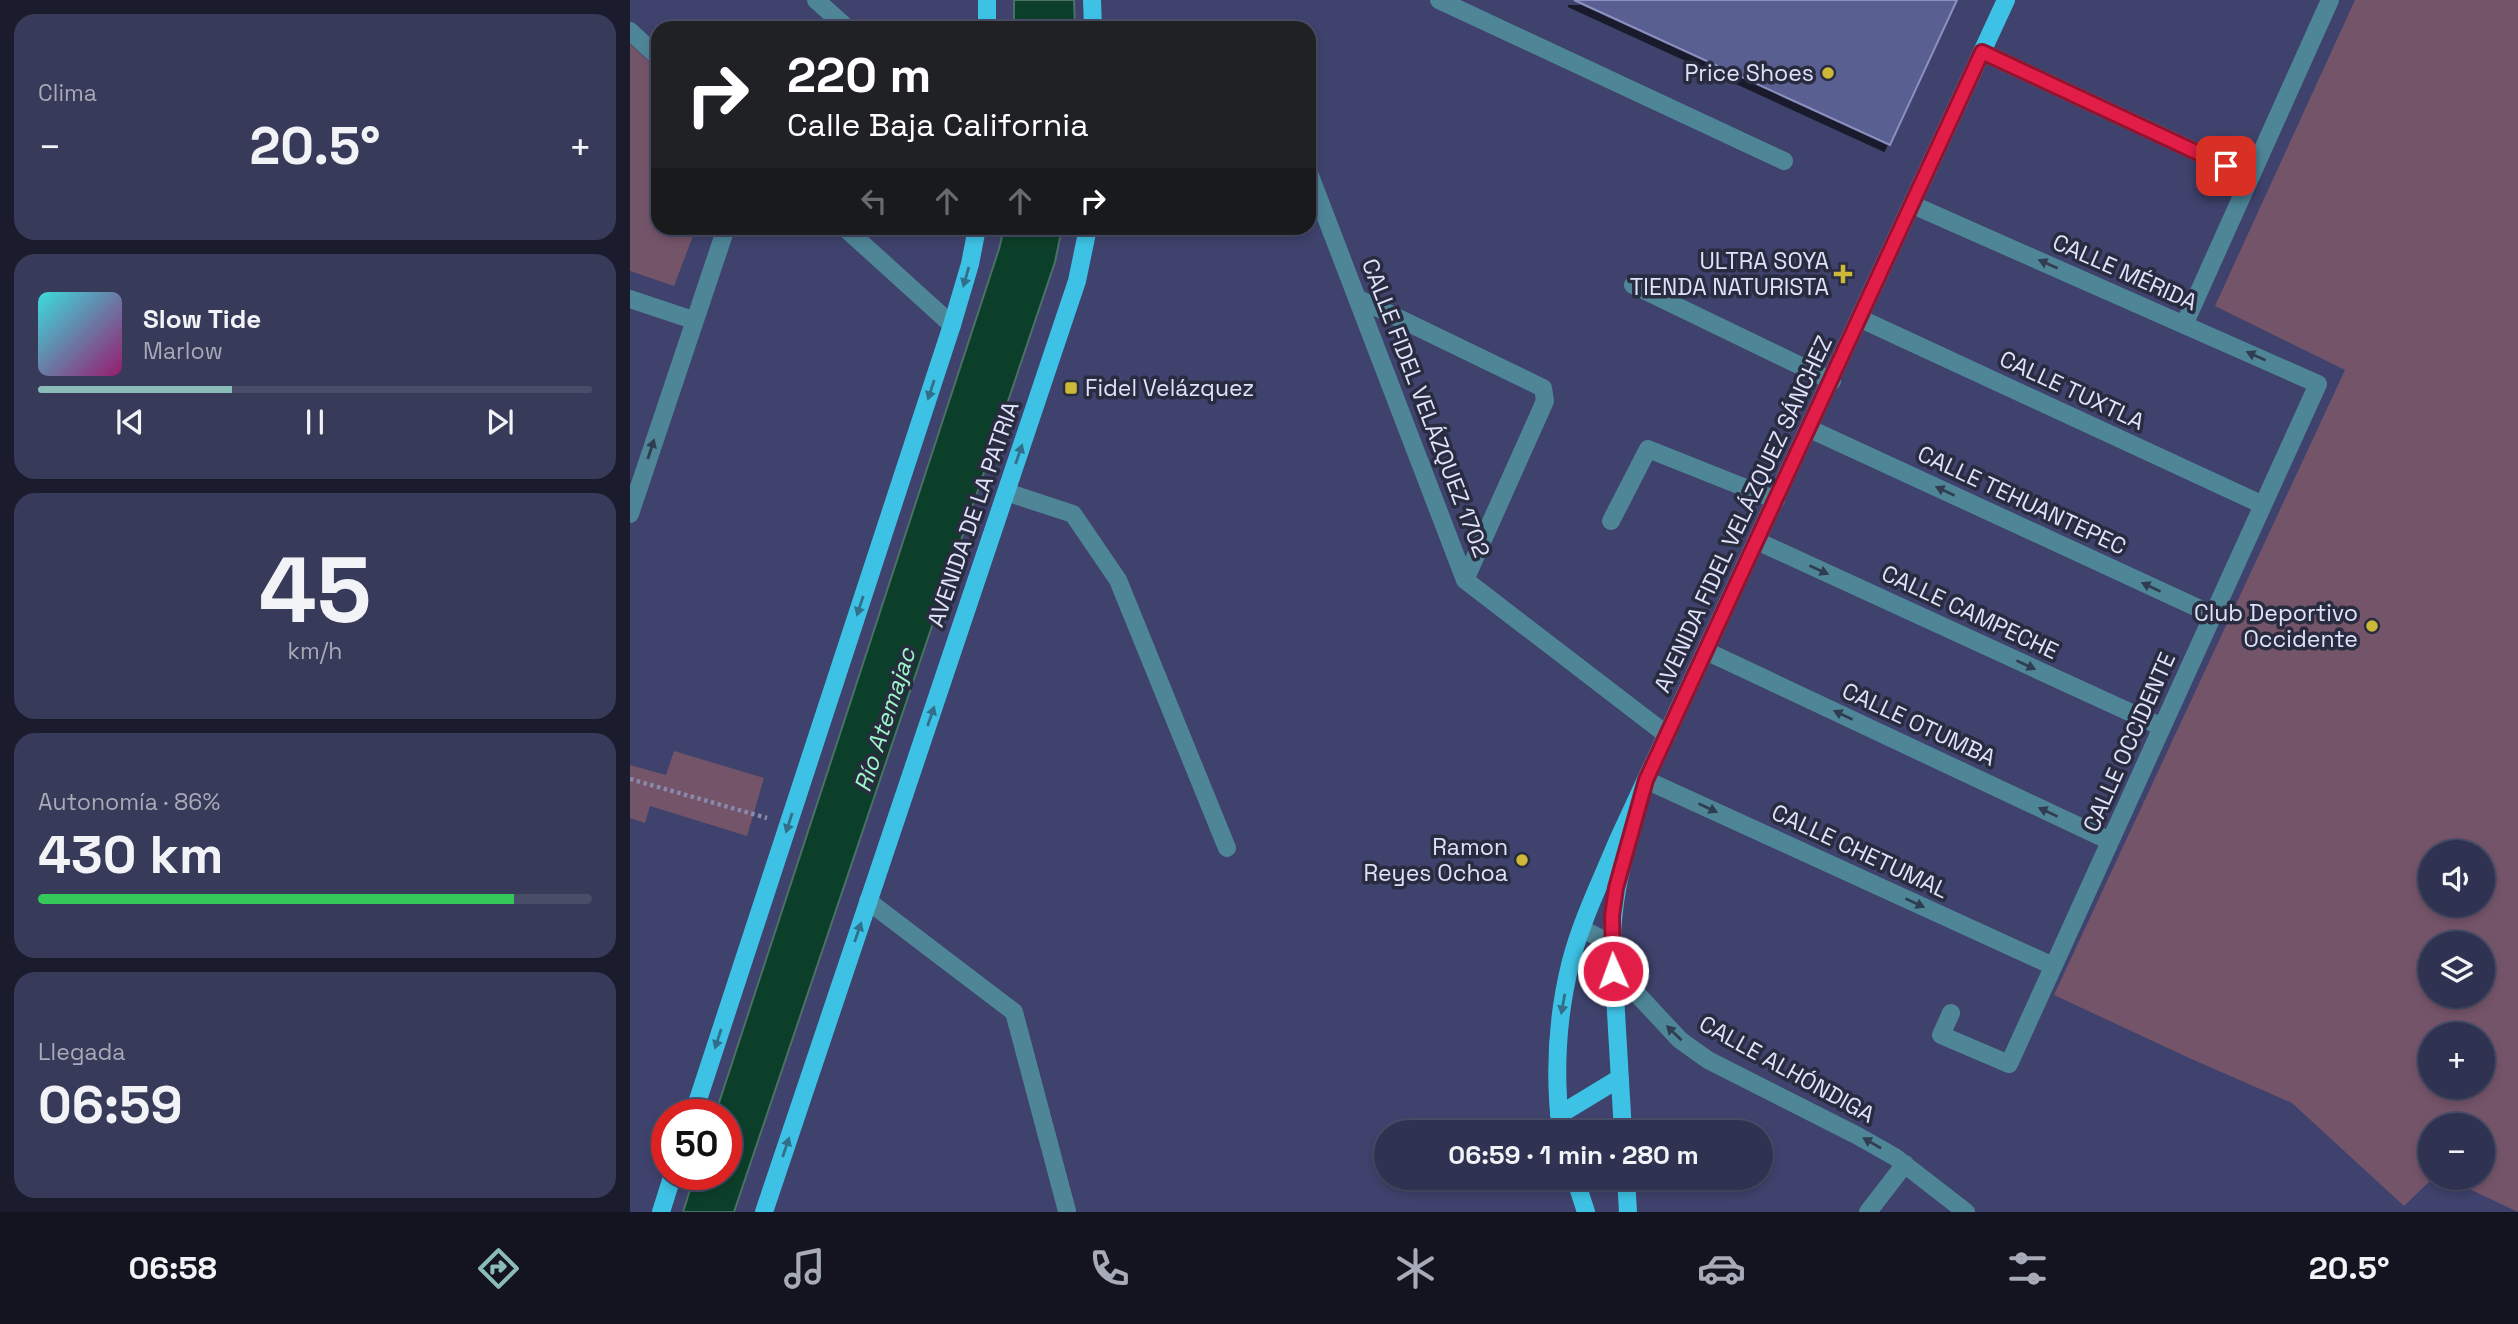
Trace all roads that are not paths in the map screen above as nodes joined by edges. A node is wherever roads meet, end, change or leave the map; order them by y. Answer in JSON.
{"nodes":[{"id":1,"x":816,"y":0,"type":"edge"},
{"id":2,"x":987,"y":0,"type":"edge"},
{"id":3,"x":1092,"y":0,"type":"edge"},
{"id":4,"x":1439,"y":0,"type":"edge"},
{"id":5,"x":2006,"y":0,"type":"edge"},
{"id":6,"x":2330,"y":0,"type":"edge"},
{"id":7,"x":840,"y":21,"type":"edge"},
{"id":8,"x":987,"y":21,"type":"edge"},
{"id":9,"x":1093,"y":21,"type":"edge"},
{"id":10,"x":630,"y":31,"type":"edge"},
{"id":11,"x":651,"y":50,"type":"edge"},
{"id":12,"x":1982,"y":52,"type":"junction"},
{"id":13,"x":1784,"y":161,"type":"dead end"},
{"id":14,"x":2250,"y":177,"type":"junction"},
{"id":15,"x":1316,"y":191,"type":"edge"},
{"id":16,"x":1913,"y":205,"type":"junction"},
{"id":17,"x":723,"y":235,"type":"edge"},
{"id":18,"x":853,"y":235,"type":"edge"},
{"id":19,"x":976,"y":235,"type":"edge"},
{"id":20,"x":1087,"y":235,"type":"edge"},
{"id":21,"x":1633,"y":285,"type":"dead end"},
{"id":22,"x":1357,"y":298,"type":"junction"},
{"id":23,"x":630,"y":299,"type":"edge"},
{"id":24,"x":1861,"y":319,"type":"junction"},
{"id":25,"x":693,"y":320,"type":"junction"},
{"id":26,"x":952,"y":325,"type":"junction"},
{"id":27,"x":2184,"y":325,"type":"junction"},
{"id":28,"x":1832,"y":381,"type":"junction"},
{"id":29,"x":2318,"y":384,"type":"joint"},
{"id":30,"x":1810,"y":429,"type":"junction"},
{"id":31,"x":1006,"y":492,"type":"junction"},
{"id":32,"x":1776,"y":500,"type":"junction"},
{"id":33,"x":2263,"y":505,"type":"junction"},
{"id":34,"x":630,"y":514,"type":"edge"},
{"id":35,"x":1611,"y":522,"type":"dead end"},
{"id":36,"x":1757,"y":541,"type":"junction"},
{"id":37,"x":1465,"y":580,"type":"junction"},
{"id":38,"x":2213,"y":615,"type":"junction"},
{"id":39,"x":1706,"y":651,"type":"junction"},
{"id":40,"x":2162,"y":727,"type":"junction"},
{"id":41,"x":1667,"y":736,"type":"junction"},
{"id":42,"x":1646,"y":780,"type":"junction"},
{"id":43,"x":2110,"y":841,"type":"junction"},
{"id":44,"x":1227,"y":848,"type":"dead end"},
{"id":45,"x":868,"y":901,"type":"junction"},
{"id":46,"x":1582,"y":929,"type":"junction"},
{"id":47,"x":1612,"y":944,"type":"junction"},
{"id":48,"x":2053,"y":966,"type":"junction"},
{"id":49,"x":1951,"y":1013,"type":"dead end"},
{"id":50,"x":1620,"y":1078,"type":"junction"},
{"id":51,"x":698,"y":1099,"type":"edge"},
{"id":52,"x":1560,"y":1120,"type":"edge"},
{"id":53,"x":1565,"y":1120,"type":"edge"},
{"id":54,"x":1622,"y":1120,"type":"edge"},
{"id":55,"x":1905,"y":1164,"type":"junction"},
{"id":56,"x":668,"y":1190,"type":"edge"},
{"id":57,"x":1579,"y":1190,"type":"edge"},
{"id":58,"x":1627,"y":1190,"type":"edge"},
{"id":59,"x":1067,"y":1211,"type":"edge"},
{"id":60,"x":661,"y":1212,"type":"edge"},
{"id":61,"x":764,"y":1212,"type":"edge"},
{"id":62,"x":1587,"y":1212,"type":"edge"},
{"id":63,"x":1628,"y":1212,"type":"edge"},
{"id":64,"x":1868,"y":1212,"type":"edge"},
{"id":65,"x":1966,"y":1212,"type":"edge"}],
"edges":[{"from":1,"to":7,"type":"street"},
{"from":2,"to":8,"type":"main road"},
{"from":3,"to":9,"type":"main road"},
{"from":4,"to":13,"type":"street"},
{"from":5,"to":12,"type":"main road","name":"AVENIDA FIDEL VELÁZQUEZ SÁNCHEZ"},
{"from":6,"to":14,"type":"street"},
{"from":10,"to":11,"type":"street"},
{"from":12,"to":14,"type":"street"},
{"from":12,"to":16,"type":"main road","name":"AVENIDA FIDEL VELÁZQUEZ SÁNCHEZ"},
{"from":14,"to":27,"type":"street"},
{"from":15,"to":22,"type":"street","name":"CALLE FIDEL VELÁZQUEZ 1702"},
{"from":16,"to":24,"type":"main road","name":"AVENIDA FIDEL VELÁZQUEZ SÁNCHEZ"},
{"from":27,"to":16,"type":"street","name":"CALLE MÉRIDA","one_way":true},
{"from":17,"to":25,"type":"street"},
{"from":18,"to":26,"type":"street"},
{"from":19,"to":26,"type":"main road","one_way":true},
{"from":31,"to":20,"type":"main road","name":"AVENIDA DE LA PATRIA","one_way":true},
{"from":21,"to":28,"type":"street"},
{"from":22,"to":37,"type":"street","name":"CALLE FIDEL VELÁZQUEZ 1702"},
{"from":22,"to":37,"type":"street"},
{"from":23,"to":25,"type":"street"},
{"from":24,"to":28,"type":"main road","name":"AVENIDA FIDEL VELÁZQUEZ SÁNCHEZ"},
{"from":24,"to":33,"type":"street","name":"CALLE TUXTLA"},
{"from":34,"to":25,"type":"street","one_way":true},
{"from":26,"to":51,"type":"main road","one_way":true},
{"from":29,"to":27,"type":"street","name":"CALLE MÉRIDA","one_way":true},
{"from":28,"to":30,"type":"main road","name":"AVENIDA FIDEL VELÁZQUEZ SÁNCHEZ"},
{"from":29,"to":33,"type":"street","name":"CALLE OCCIDENTE"},
{"from":30,"to":32,"type":"main road","name":"AVENIDA FIDEL VELÁZQUEZ SÁNCHEZ"},
{"from":38,"to":30,"type":"street","name":"CALLE TEHUANTEPEC","one_way":true},
{"from":31,"to":44,"type":"street"},
{"from":45,"to":31,"type":"main road","name":"AVENIDA DE LA PATRIA","one_way":true},
{"from":32,"to":35,"type":"street"},
{"from":32,"to":36,"type":"main road","name":"AVENIDA FIDEL VELÁZQUEZ SÁNCHEZ"},
{"from":33,"to":38,"type":"street","name":"CALLE OCCIDENTE"},
{"from":36,"to":39,"type":"main road","name":"AVENIDA FIDEL VELÁZQUEZ SÁNCHEZ"},
{"from":36,"to":40,"type":"street","name":"CALLE CAMPECHE","one_way":true},
{"from":37,"to":41,"type":"street","name":"CALLE FIDEL VELÁZQUEZ 1702"},
{"from":38,"to":40,"type":"street","name":"CALLE OCCIDENTE"},
{"from":39,"to":41,"type":"main road","name":"AVENIDA FIDEL VELÁZQUEZ SÁNCHEZ"},
{"from":43,"to":39,"type":"street","name":"CALLE OTUMBA","one_way":true},
{"from":40,"to":43,"type":"street","name":"CALLE OCCIDENTE"},
{"from":41,"to":42,"type":"main road","name":"AVENIDA FIDEL VELÁZQUEZ SÁNCHEZ"},
{"from":42,"to":46,"type":"main road","name":"AVENIDA FIDEL VELÁZQUEZ SÁNCHEZ"},
{"from":42,"to":47,"type":"main road","name":"AVENIDA FIDEL VELÁZQUEZ SÁNCHEZ"},
{"from":42,"to":48,"type":"street","name":"CALLE CHETUMAL","one_way":true},
{"from":43,"to":48,"type":"street","name":"CALLE OCCIDENTE"},
{"from":45,"to":59,"type":"street"},
{"from":61,"to":45,"type":"main road","name":"AVENIDA DE LA PATRIA","one_way":true},
{"from":46,"to":47,"type":"street"},
{"from":46,"to":52,"type":"main road","name":"AVENIDA FIDEL VELÁZQUEZ SÁNCHEZ","one_way":true},
{"from":47,"to":50,"type":"main road","name":"AVENIDA FIDEL VELÁZQUEZ SÁNCHEZ"},
{"from":55,"to":47,"type":"street","name":"CALLE ALHÓNDIGA","one_way":true},
{"from":48,"to":49,"type":"street","name":"CALLE OCCIDENTE"},
{"from":50,"to":53,"type":"main road"},
{"from":50,"to":54,"type":"main road","name":"AVENIDA FIDEL VELÁZQUEZ SÁNCHEZ"},
{"from":55,"to":64,"type":"street"},
{"from":55,"to":65,"type":"street","name":"CALLE ALHÓNDIGA"},
{"from":56,"to":60,"type":"main road"},
{"from":57,"to":62,"type":"main road"},
{"from":58,"to":63,"type":"main road"}]}
